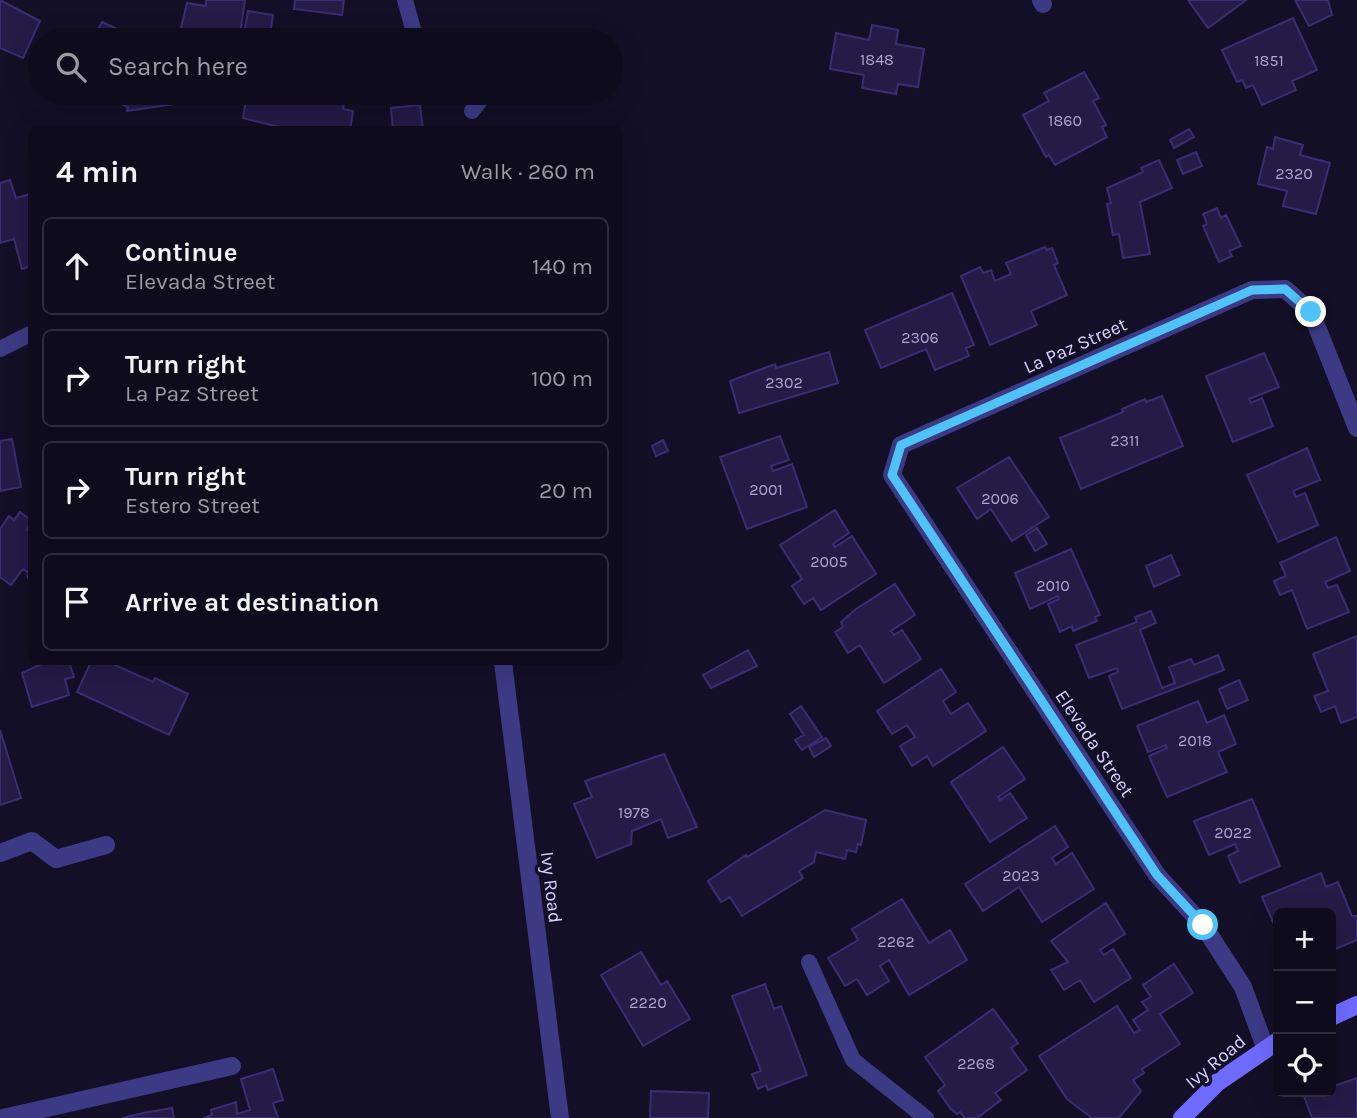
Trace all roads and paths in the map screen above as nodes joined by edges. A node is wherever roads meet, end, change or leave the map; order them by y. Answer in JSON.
{"nodes":[{"id":1,"x":405,"y":0,"type":"edge"},
{"id":2,"x":413,"y":28,"type":"edge"},
{"id":3,"x":477,"y":105,"type":"edge"},
{"id":4,"x":472,"y":111,"type":"dead end"},
{"id":5,"x":28,"y":335,"type":"edge"},
{"id":6,"x":0,"y":349,"type":"edge"},
{"id":7,"x":1357,"y":428,"type":"edge"},
{"id":8,"x":894,"y":461,"type":"joint"},
{"id":9,"x":503,"y":665,"type":"edge"},
{"id":10,"x":106,"y":845,"type":"dead end"},
{"id":11,"x":0,"y":853,"type":"edge"},
{"id":12,"x":809,"y":962,"type":"dead end"},
{"id":13,"x":1357,"y":1005,"type":"edge"},
{"id":14,"x":1336,"y":1015,"type":"edge"},
{"id":15,"x":1271,"y":1044,"type":"edge"},
{"id":16,"x":232,"y":1066,"type":"dead end"},
{"id":17,"x":3,"y":1118,"type":"edge"},
{"id":18,"x":560,"y":1118,"type":"edge"},
{"id":19,"x":926,"y":1118,"type":"edge"},
{"id":20,"x":1182,"y":1118,"type":"edge"}],
"edges":[{"from":1,"to":2,"type":"lane"},
{"from":3,"to":4,"type":"lane"},
{"from":5,"to":6,"type":"lane"},
{"from":7,"to":8,"type":"street","name":"La Paz Street"},
{"from":8,"to":15,"type":"street","name":"Elevada Street"},
{"from":9,"to":18,"type":"street","name":"Ivy Road"},
{"from":10,"to":11,"type":"street"},
{"from":12,"to":19,"type":"lane"},
{"from":13,"to":14,"type":"street"},
{"from":15,"to":20,"type":"street","name":"Ivy Road"},
{"from":16,"to":17,"type":"street"}]}
